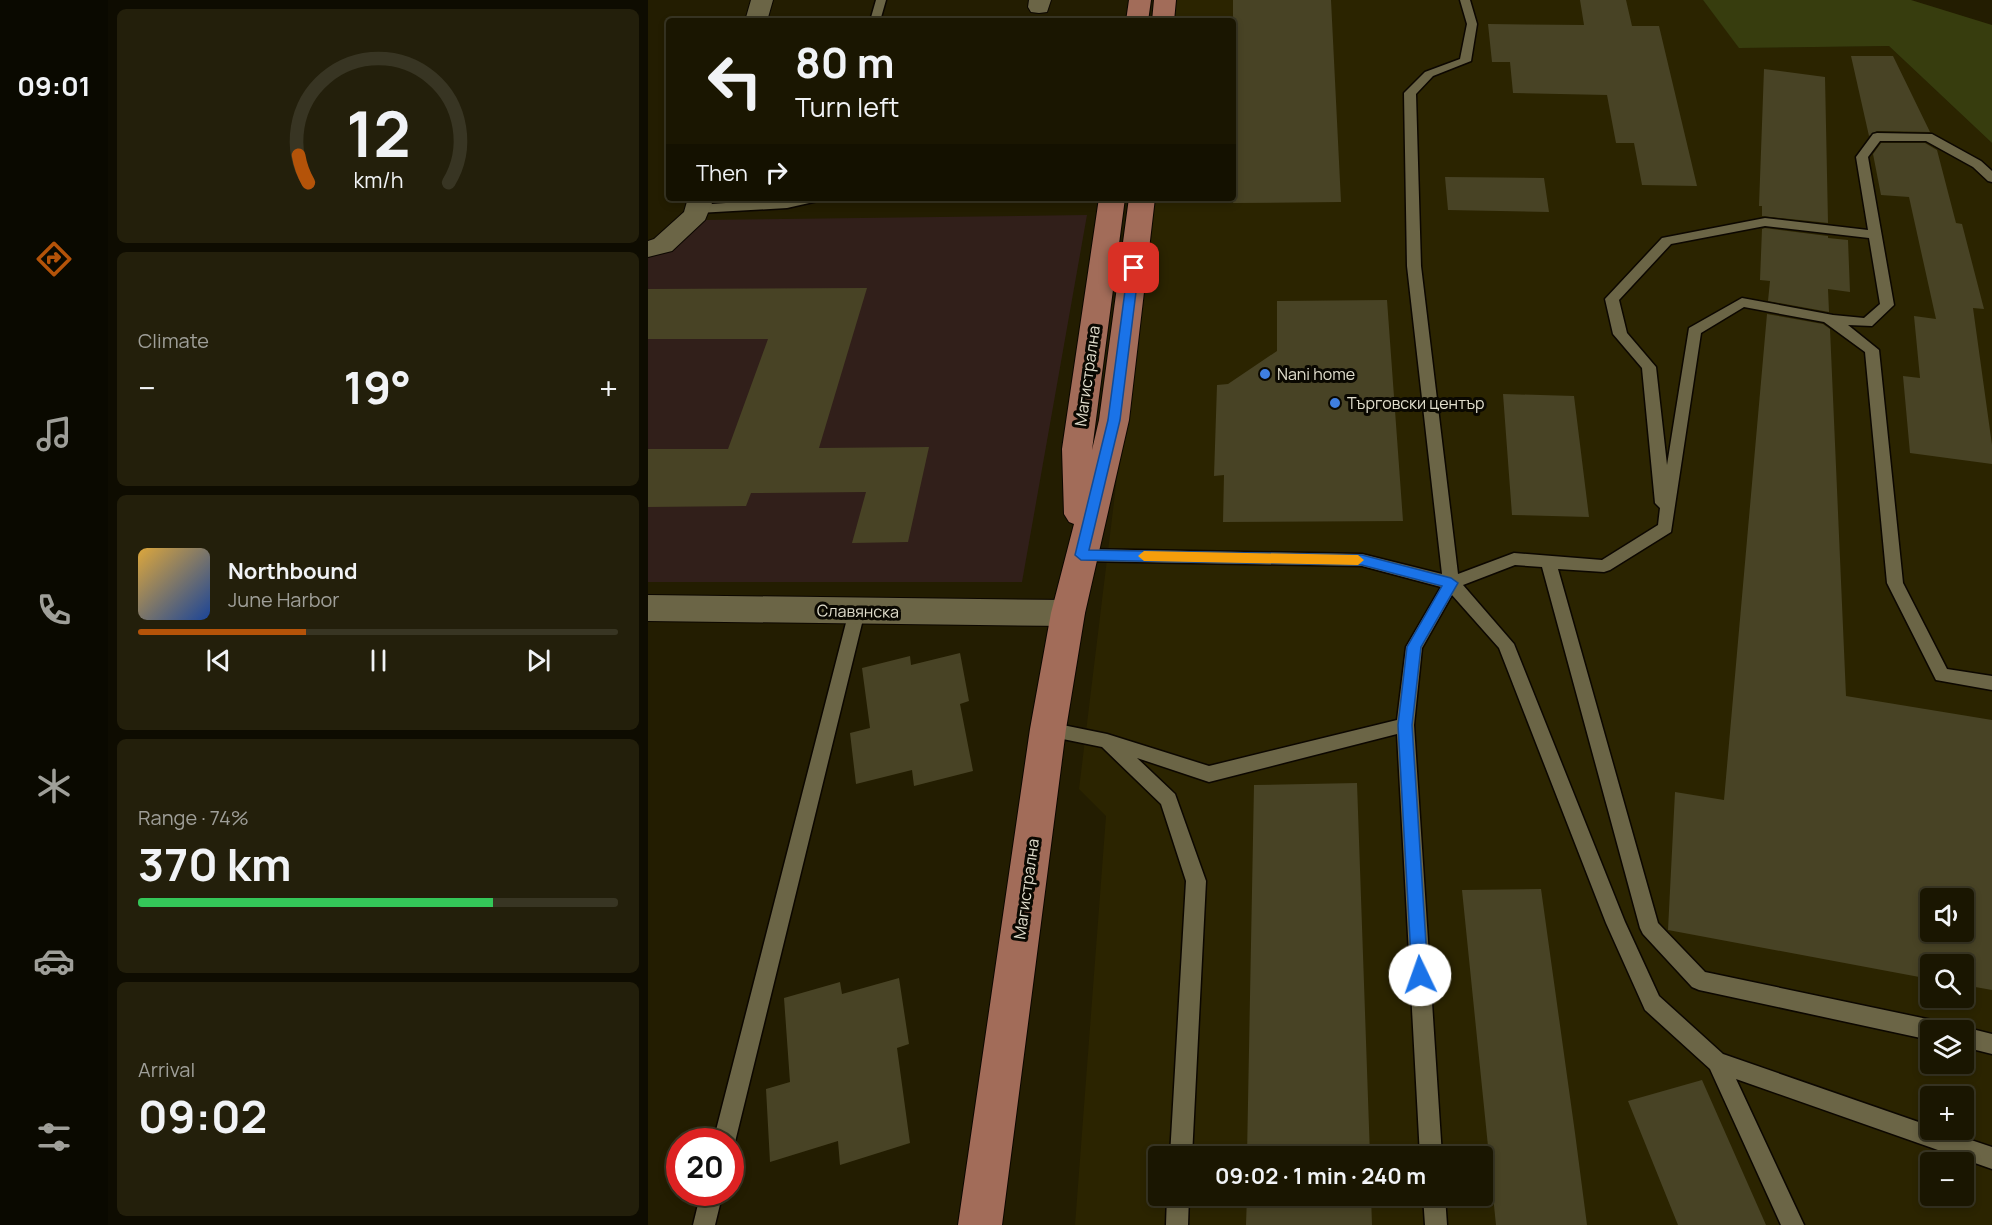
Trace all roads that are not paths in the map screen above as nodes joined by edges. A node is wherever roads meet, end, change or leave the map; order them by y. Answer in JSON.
{"nodes":[{"id":1,"x":762,"y":0,"type":"edge"},
{"id":2,"x":881,"y":0,"type":"edge"},
{"id":3,"x":1140,"y":0,"type":"edge"},
{"id":4,"x":1166,"y":0,"type":"edge"},
{"id":5,"x":1465,"y":0,"type":"edge"},
{"id":6,"x":757,"y":18,"type":"edge"},
{"id":7,"x":876,"y":18,"type":"edge"},
{"id":8,"x":1137,"y":18,"type":"edge"},
{"id":9,"x":1163,"y":18,"type":"edge"},
{"id":10,"x":1992,"y":178,"type":"edge"},
{"id":11,"x":800,"y":201,"type":"edge"},
{"id":12,"x":1112,"y":201,"type":"edge"},
{"id":13,"x":1142,"y":201,"type":"edge"},
{"id":14,"x":700,"y":203,"type":"edge"},
{"id":15,"x":1875,"y":235,"type":"junction"},
{"id":16,"x":648,"y":249,"type":"edge"},
{"id":17,"x":1828,"y":318,"type":"junction"},
{"id":18,"x":1665,"y":528,"type":"junction"},
{"id":19,"x":1081,"y":555,"type":"junction"},
{"id":20,"x":1548,"y":561,"type":"junction"},
{"id":21,"x":1451,"y":583,"type":"junction"},
{"id":22,"x":648,"y":608,"type":"edge"},
{"id":23,"x":858,"y":610,"type":"junction"},
{"id":24,"x":1068,"y":613,"type":"junction"},
{"id":25,"x":1992,"y":683,"type":"edge"},
{"id":26,"x":1405,"y":725,"type":"junction"},
{"id":27,"x":1048,"y":729,"type":"junction"},
{"id":28,"x":1107,"y":741,"type":"junction"},
{"id":29,"x":1920,"y":1027,"type":"edge"},
{"id":30,"x":1974,"y":1040,"type":"edge"},
{"id":31,"x":1992,"y":1044,"type":"edge"},
{"id":32,"x":1717,"y":1062,"type":"junction"},
{"id":33,"x":728,"y":1128,"type":"edge"},
{"id":34,"x":1181,"y":1146,"type":"edge"},
{"id":35,"x":1430,"y":1146,"type":"edge"},
{"id":36,"x":1992,"y":1158,"type":"edge"},
{"id":37,"x":709,"y":1206,"type":"edge"},
{"id":38,"x":1178,"y":1206,"type":"edge"},
{"id":39,"x":1435,"y":1206,"type":"edge"},
{"id":40,"x":704,"y":1225,"type":"edge"},
{"id":41,"x":980,"y":1225,"type":"edge"},
{"id":42,"x":1177,"y":1225,"type":"edge"},
{"id":43,"x":1436,"y":1225,"type":"edge"},
{"id":44,"x":1793,"y":1225,"type":"edge"}],
"edges":[{"from":1,"to":6,"type":"street"},
{"from":2,"to":7,"type":"lane"},
{"from":3,"to":8,"type":"main road"},
{"from":4,"to":9,"type":"main road"},
{"from":5,"to":21,"type":"lane"},
{"from":10,"to":15,"type":"lane"},
{"from":11,"to":14,"type":"lane"},
{"from":12,"to":19,"type":"main road","name":"Магистрална"},
{"from":13,"to":19,"type":"main road","name":"Магистрална"},
{"from":14,"to":16,"type":"street"},
{"from":15,"to":17,"type":"lane"},
{"from":15,"to":18,"type":"lane"},
{"from":17,"to":18,"type":"lane"},
{"from":17,"to":25,"type":"lane"},
{"from":18,"to":20,"type":"lane"},
{"from":19,"to":21,"type":"lane"},
{"from":19,"to":24,"type":"main road","name":"Магистрална"},
{"from":20,"to":21,"type":"lane"},
{"from":20,"to":29,"type":"lane"},
{"from":21,"to":26,"type":"lane"},
{"from":21,"to":32,"type":"lane"},
{"from":22,"to":23,"type":"street","name":"Славянска"},
{"from":23,"to":24,"type":"street","name":"Славянска"},
{"from":23,"to":33,"type":"lane"},
{"from":24,"to":27,"type":"main road","name":"Магистрална"},
{"from":26,"to":28,"type":"lane"},
{"from":26,"to":35,"type":"lane"},
{"from":27,"to":28,"type":"lane"},
{"from":27,"to":41,"type":"main road","name":"Магистрална"},
{"from":28,"to":34,"type":"lane"},
{"from":30,"to":31,"type":"lane"},
{"from":32,"to":36,"type":"lane"},
{"from":32,"to":44,"type":"lane"},
{"from":37,"to":40,"type":"lane"},
{"from":38,"to":42,"type":"lane"},
{"from":39,"to":43,"type":"lane"}]}
